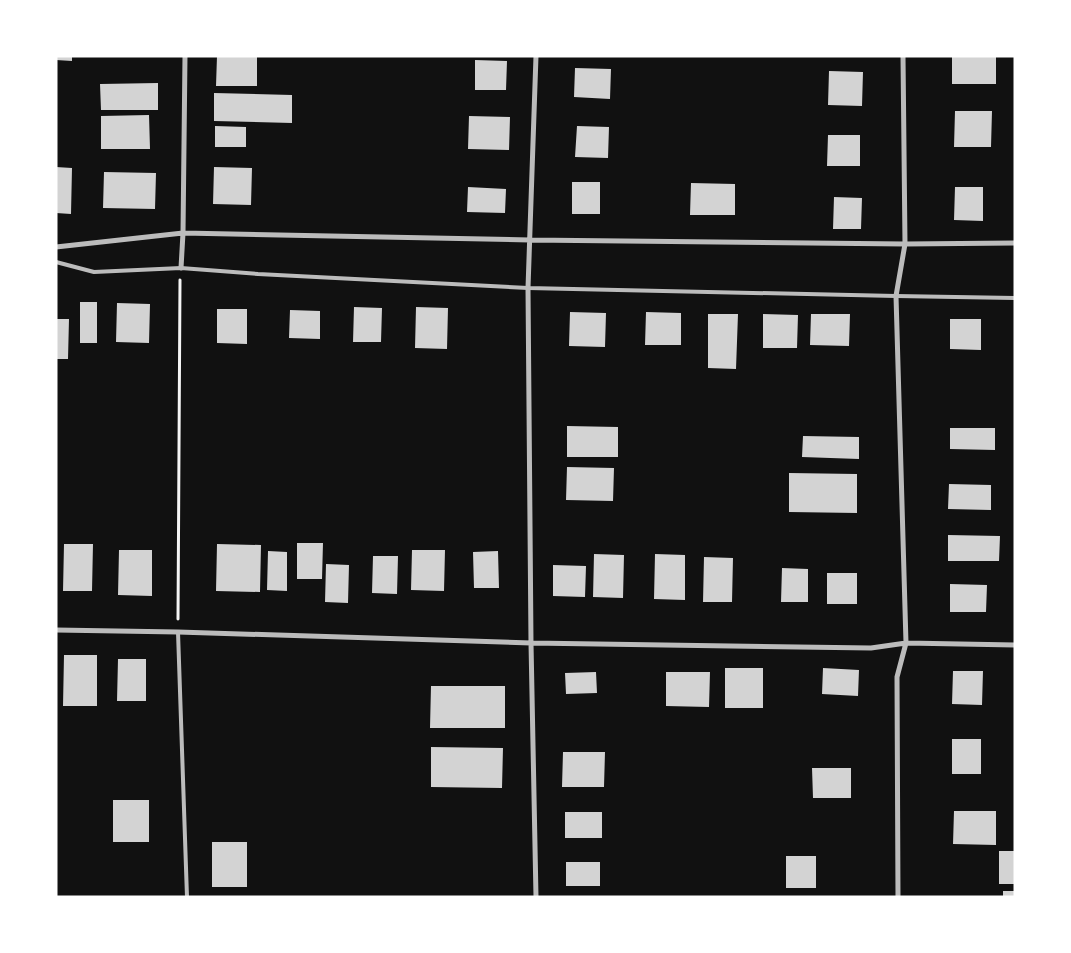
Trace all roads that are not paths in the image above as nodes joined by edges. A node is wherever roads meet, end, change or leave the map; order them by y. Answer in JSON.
{"nodes":[{"id":1,"x":185,"y":56,"type":"edge"},
{"id":2,"x":536,"y":56,"type":"edge"},
{"id":3,"x":903,"y":56,"type":"edge"},
{"id":4,"x":183,"y":233,"type":"junction"},
{"id":5,"x":530,"y":240,"type":"junction"},
{"id":6,"x":1015,"y":243,"type":"edge"},
{"id":7,"x":905,"y":244,"type":"junction"},
{"id":8,"x":56,"y":247,"type":"edge"},
{"id":9,"x":56,"y":262,"type":"edge"},
{"id":10,"x":180,"y":268,"type":"junction"},
{"id":11,"x":528,"y":288,"type":"junction"},
{"id":12,"x":896,"y":296,"type":"junction"},
{"id":13,"x":1015,"y":298,"type":"edge"},
{"id":14,"x":56,"y":630,"type":"edge"},
{"id":15,"x":178,"y":632,"type":"junction"},
{"id":16,"x":531,"y":643,"type":"junction"},
{"id":17,"x":906,"y":643,"type":"junction"},
{"id":18,"x":1015,"y":645,"type":"edge"},
{"id":19,"x":187,"y":897,"type":"edge"},
{"id":20,"x":536,"y":897,"type":"edge"},
{"id":21,"x":898,"y":897,"type":"edge"}],
"edges":[{"from":1,"to":4,"type":"street"},
{"from":2,"to":5,"type":"street"},
{"from":3,"to":7,"type":"street"},
{"from":4,"to":5,"type":"street"},
{"from":4,"to":8,"type":"street"},
{"from":4,"to":10,"type":"street"},
{"from":5,"to":7,"type":"street"},
{"from":5,"to":11,"type":"street"},
{"from":6,"to":7,"type":"street"},
{"from":7,"to":12,"type":"street"},
{"from":9,"to":10,"type":"lane"},
{"from":10,"to":11,"type":"lane"},
{"from":11,"to":12,"type":"lane"},
{"from":11,"to":16,"type":"street"},
{"from":12,"to":13,"type":"lane"},
{"from":12,"to":17,"type":"street"},
{"from":14,"to":15,"type":"street"},
{"from":15,"to":16,"type":"street"},
{"from":15,"to":19,"type":"lane"},
{"from":16,"to":17,"type":"street"},
{"from":16,"to":20,"type":"street"},
{"from":17,"to":18,"type":"street"},
{"from":17,"to":21,"type":"street"}]}
